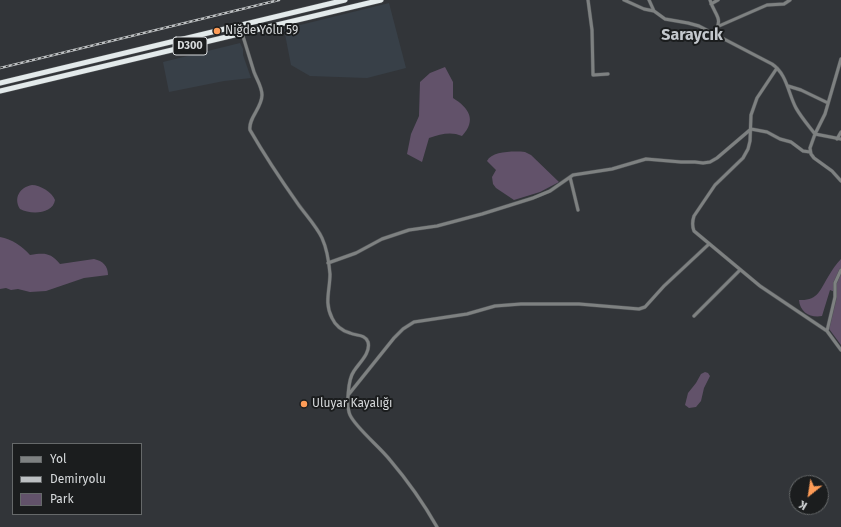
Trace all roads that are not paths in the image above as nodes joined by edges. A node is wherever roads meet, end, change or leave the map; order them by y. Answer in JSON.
{"nodes":[{"id":1,"x":345,"y":0,"type":"edge"},
{"id":2,"x":381,"y":0,"type":"edge"},
{"id":3,"x":588,"y":0,"type":"edge"},
{"id":4,"x":624,"y":0,"type":"edge"},
{"id":5,"x":649,"y":0,"type":"edge"},
{"id":6,"x":710,"y":0,"type":"edge"},
{"id":7,"x":718,"y":0,"type":"edge"},
{"id":8,"x":790,"y":0,"type":"edge"},
{"id":9,"x":711,"y":4,"type":"junction"},
{"id":10,"x":654,"y":11,"type":"junction"},
{"id":11,"x":719,"y":26,"type":"junction"},
{"id":12,"x":242,"y":33,"type":"junction"},
{"id":13,"x":714,"y":35,"type":"junction"},
{"id":14,"x":841,"y":59,"type":"edge"},
{"id":15,"x":777,"y":68,"type":"junction"},
{"id":16,"x":608,"y":74,"type":"dead end"},
{"id":17,"x":0,"y":83,"type":"edge"},
{"id":18,"x":788,"y":86,"type":"junction"},
{"id":19,"x":0,"y":91,"type":"edge"},
{"id":20,"x":828,"y":103,"type":"junction"},
{"id":21,"x":751,"y":130,"type":"junction"},
{"id":22,"x":841,"y":132,"type":"edge"},
{"id":23,"x":815,"y":134,"type":"junction"},
{"id":24,"x":839,"y":139,"type":"edge"},
{"id":25,"x":810,"y":152,"type":"junction"},
{"id":26,"x":570,"y":177,"type":"junction"},
{"id":27,"x":841,"y":181,"type":"edge"},
{"id":28,"x":578,"y":210,"type":"dead end"},
{"id":29,"x":709,"y":244,"type":"junction"},
{"id":30,"x":328,"y":263,"type":"junction"},
{"id":31,"x":740,"y":270,"type":"junction"},
{"id":32,"x":841,"y":270,"type":"edge"},
{"id":33,"x":694,"y":316,"type":"dead end"},
{"id":34,"x":827,"y":331,"type":"junction"},
{"id":35,"x":841,"y":350,"type":"edge"},
{"id":36,"x":349,"y":394,"type":"junction"},
{"id":37,"x":437,"y":527,"type":"edge"}],
"edges":[{"from":1,"to":17,"type":"highway","number":"D300"},
{"from":2,"to":12,"type":"highway","number":"D300"},
{"from":3,"to":16,"type":"street"},
{"from":4,"to":10,"type":"street"},
{"from":5,"to":10,"type":"street"},
{"from":6,"to":9,"type":"street"},
{"from":7,"to":9,"type":"street"},
{"from":8,"to":11,"type":"street"},
{"from":9,"to":11,"type":"street"},
{"from":10,"to":13,"type":"street"},
{"from":11,"to":13,"type":"street"},
{"from":12,"to":19,"type":"highway","number":"D300"},
{"from":12,"to":30,"type":"street"},
{"from":13,"to":15,"type":"street"},
{"from":14,"to":20,"type":"street"},
{"from":15,"to":18,"type":"street"},
{"from":15,"to":21,"type":"street"},
{"from":18,"to":20,"type":"street"},
{"from":18,"to":23,"type":"street"},
{"from":20,"to":23,"type":"street"},
{"from":21,"to":25,"type":"street"},
{"from":21,"to":26,"type":"street"},
{"from":21,"to":29,"type":"street"},
{"from":22,"to":24,"type":"street"},
{"from":23,"to":24,"type":"street"},
{"from":23,"to":25,"type":"street"},
{"from":25,"to":27,"type":"street"},
{"from":26,"to":28,"type":"street"},
{"from":26,"to":30,"type":"street"},
{"from":29,"to":31,"type":"street"},
{"from":29,"to":36,"type":"street"},
{"from":30,"to":36,"type":"street"},
{"from":31,"to":33,"type":"street"},
{"from":31,"to":34,"type":"street"},
{"from":32,"to":34,"type":"street"},
{"from":34,"to":35,"type":"street"},
{"from":36,"to":37,"type":"street"}]}
